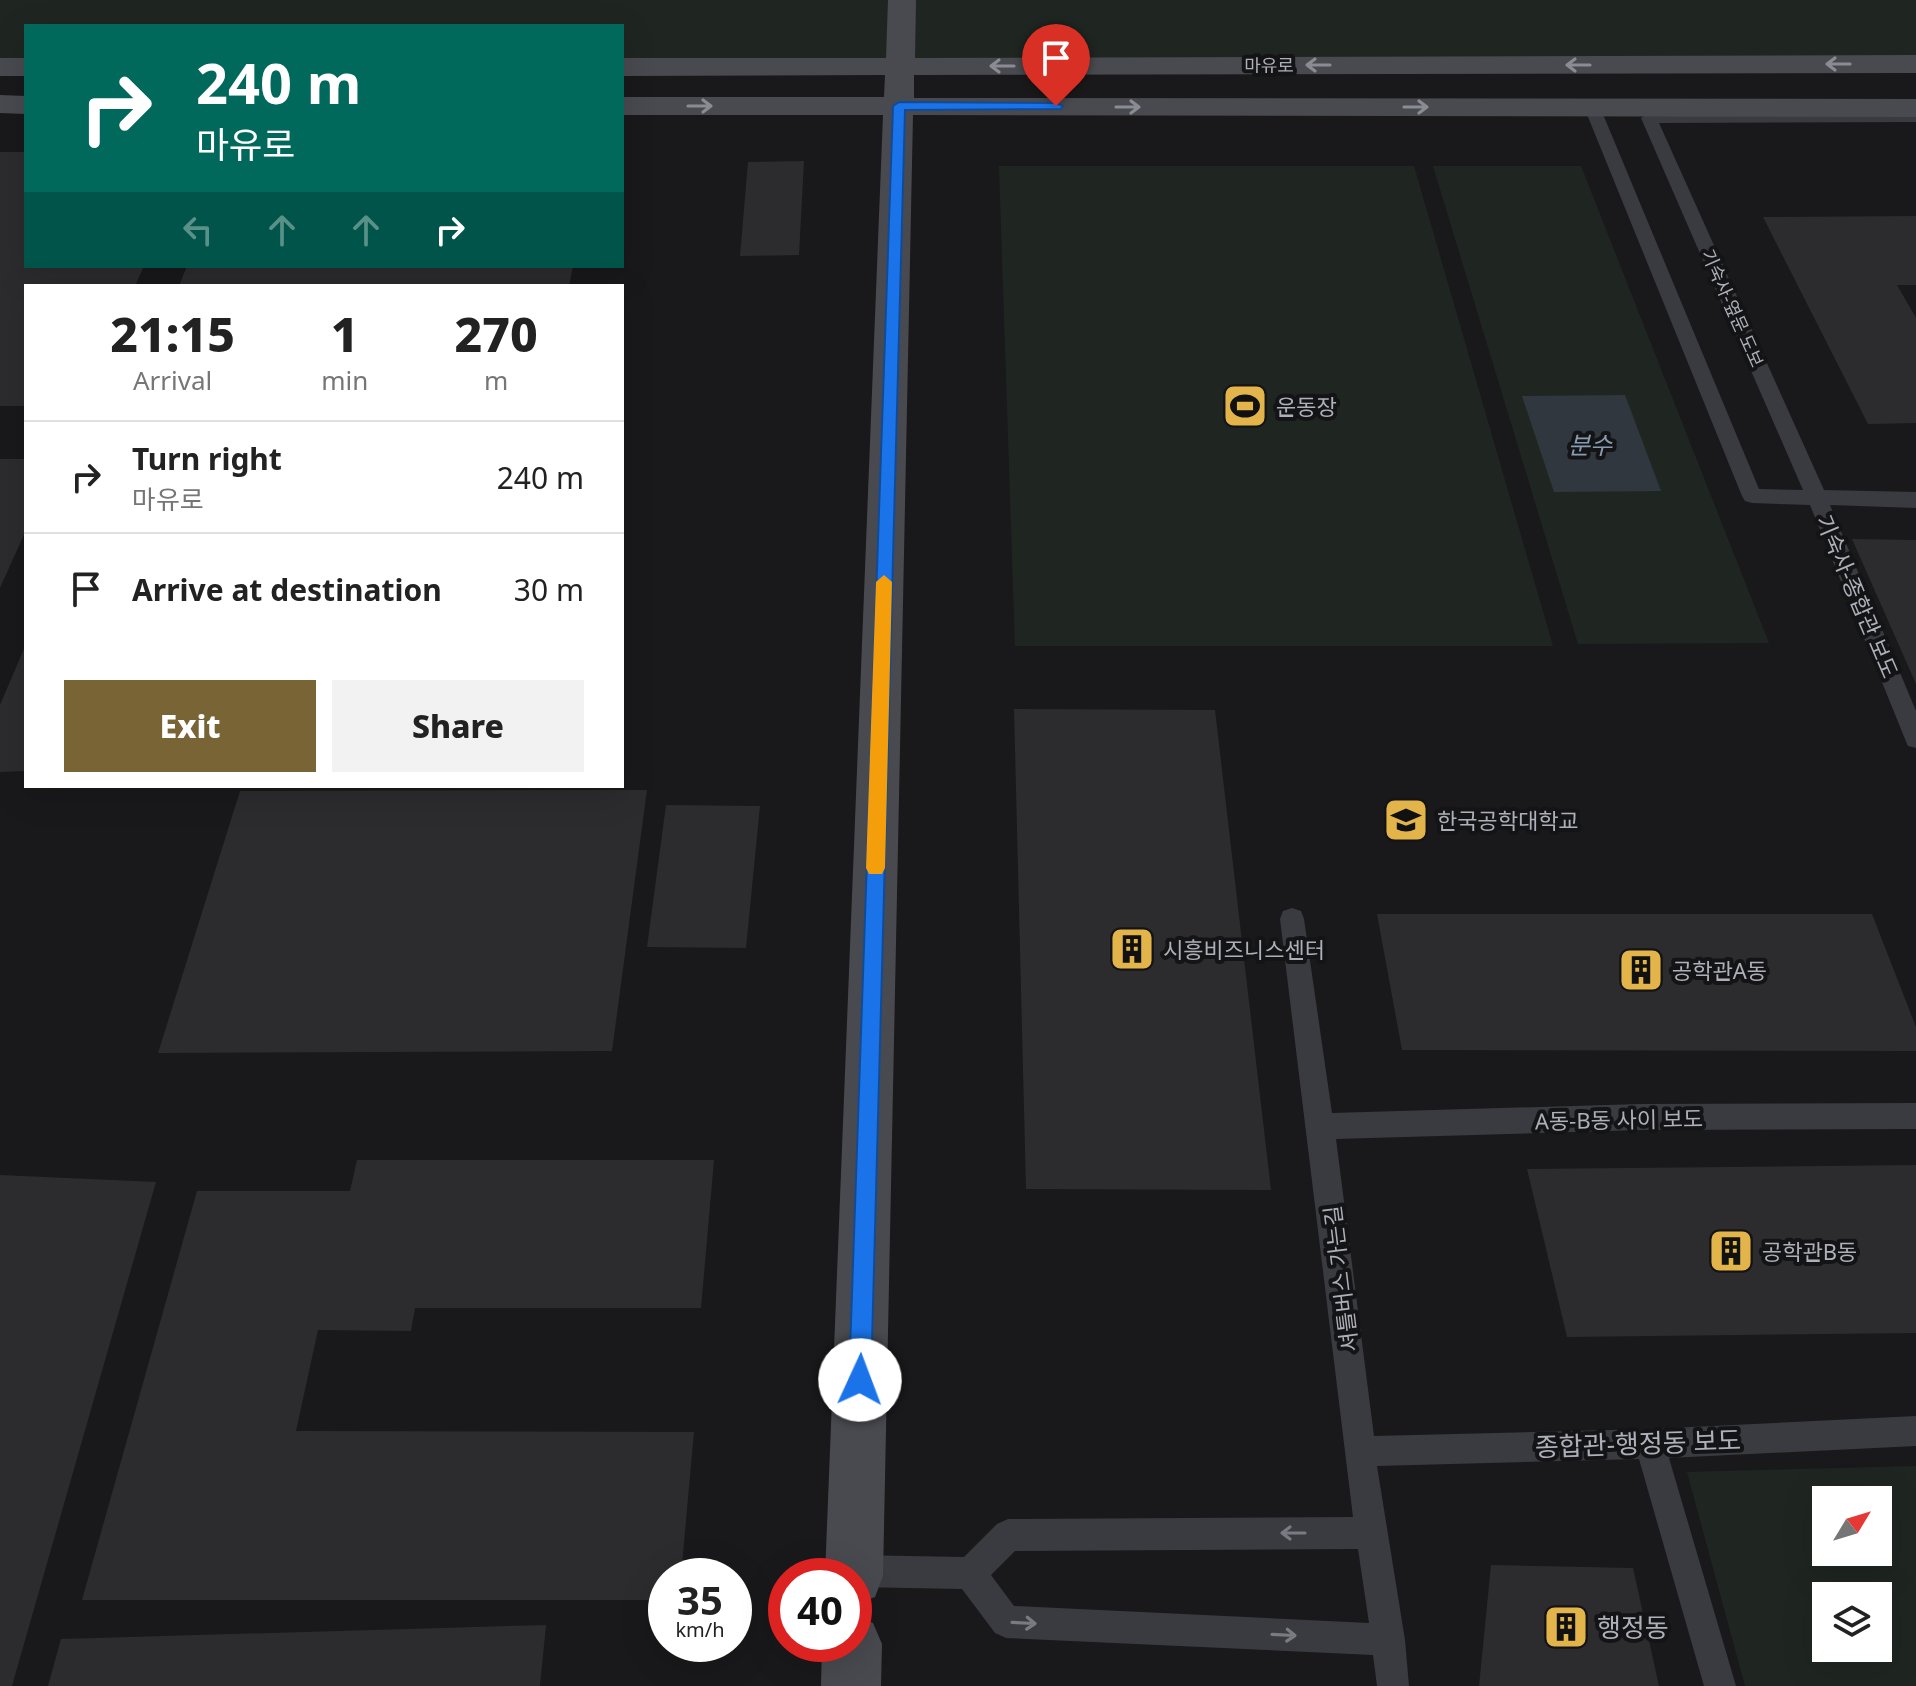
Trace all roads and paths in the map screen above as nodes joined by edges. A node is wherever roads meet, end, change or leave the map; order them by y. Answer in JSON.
{"nodes":[{"id":1,"x":902,"y":4,"type":"edge"},
{"id":2,"x":1916,"y":64,"type":"edge"},
{"id":3,"x":0,"y":67,"type":"edge"},
{"id":4,"x":24,"y":67,"type":"edge"},
{"id":5,"x":624,"y":67,"type":"edge"},
{"id":6,"x":899,"y":86,"type":"junction"},
{"id":7,"x":0,"y":104,"type":"edge"},
{"id":8,"x":24,"y":105,"type":"edge"},
{"id":9,"x":624,"y":106,"type":"edge"},
{"id":10,"x":1592,"y":107,"type":"junction"},
{"id":11,"x":1916,"y":108,"type":"edge"},
{"id":12,"x":1916,"y":117,"type":"edge"},
{"id":13,"x":1817,"y":498,"type":"junction"},
{"id":14,"x":1916,"y":500,"type":"edge"},
{"id":15,"x":1916,"y":739,"type":"edge"},
{"id":16,"x":1292,"y":919,"type":"dead end"},
{"id":17,"x":1916,"y":1116,"type":"edge"},
{"id":18,"x":1321,"y":1126,"type":"junction"},
{"id":19,"x":1916,"y":1431,"type":"edge"},
{"id":20,"x":1650,"y":1444,"type":"junction"},
{"id":21,"x":1361,"y":1451,"type":"junction"},
{"id":22,"x":1371,"y":1533,"type":"junction"},
{"id":23,"x":854,"y":1558,"type":"edge"},
{"id":24,"x":970,"y":1573,"type":"junction"},
{"id":25,"x":872,"y":1574,"type":"edge"},
{"id":26,"x":1389,"y":1640,"type":"junction"},
{"id":27,"x":852,"y":1662,"type":"edge"},
{"id":28,"x":851,"y":1686,"type":"edge"},
{"id":29,"x":1393,"y":1686,"type":"edge"},
{"id":30,"x":1720,"y":1686,"type":"edge"}],
"edges":[{"from":1,"to":6,"type":"street"},
{"from":2,"to":6,"type":"street","name":"마유로","one_way":true},
{"from":3,"to":4,"type":"street"},
{"from":5,"to":6,"type":"street","name":"마유로"},
{"from":9,"to":6,"type":"street","name":"마유로","one_way":true},
{"from":6,"to":10,"type":"street","name":"마유로","one_way":true},
{"from":6,"to":23,"type":"street"},
{"from":7,"to":8,"type":"street"},
{"from":10,"to":11,"type":"street","name":"마유로"},
{"from":10,"to":13,"type":"lane"},
{"from":12,"to":13,"type":"lane","name":"기숙사-옆문 도보"},
{"from":13,"to":14,"type":"lane"},
{"from":13,"to":15,"type":"lane","name":"기숙사-종합관 보도"},
{"from":16,"to":18,"type":"lane","name":"셔틀버스 가는길"},
{"from":17,"to":18,"type":"lane","name":"A동-B동 사이 보도"},
{"from":18,"to":21,"type":"lane","name":"셔틀버스 가는길"},
{"from":19,"to":20,"type":"lane","name":"종합관-행정동 보도"},
{"from":20,"to":21,"type":"lane","name":"종합관-행정동 보도"},
{"from":20,"to":30,"type":"lane"},
{"from":21,"to":22,"type":"lane","name":"셔틀버스 가는길"},
{"from":22,"to":24,"type":"lane","one_way":true},
{"from":22,"to":26,"type":"lane","name":"셔틀버스 가는길"},
{"from":24,"to":25,"type":"lane"},
{"from":24,"to":26,"type":"lane","one_way":true},
{"from":26,"to":29,"type":"lane","name":"셔틀버스 가는길"},
{"from":27,"to":28,"type":"street"}]}
